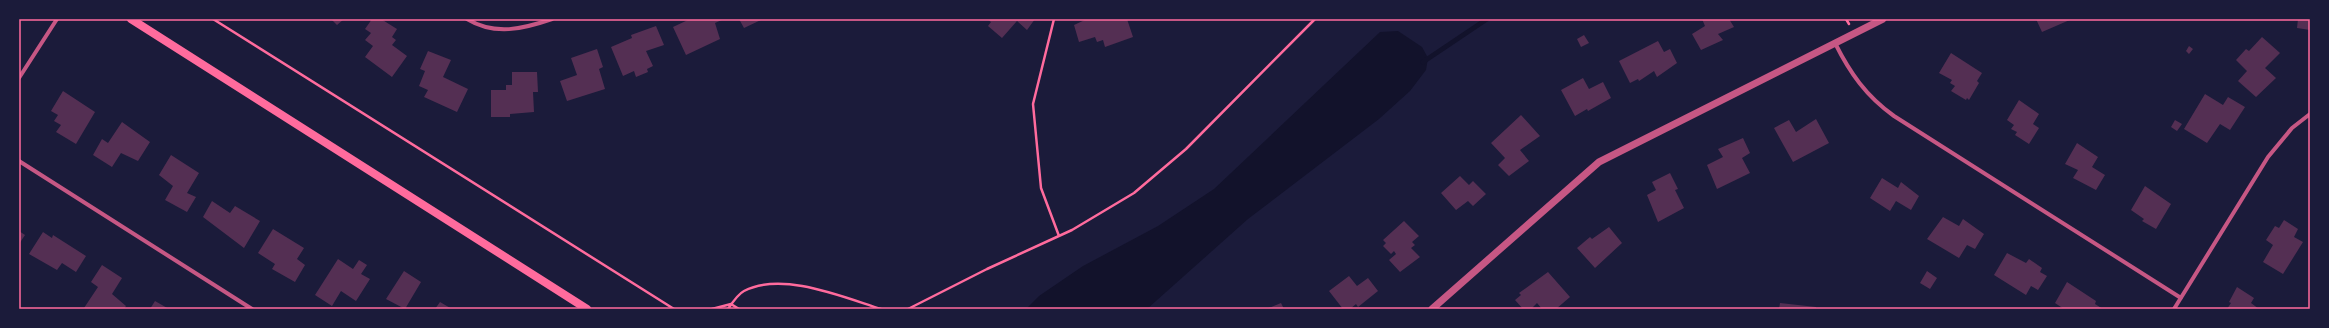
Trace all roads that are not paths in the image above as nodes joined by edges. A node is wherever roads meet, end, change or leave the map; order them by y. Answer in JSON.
{"nodes":[{"id":1,"x":57,"y":19,"type":"edge"},
{"id":2,"x":131,"y":19,"type":"edge"},
{"id":3,"x":467,"y":19,"type":"edge"},
{"id":4,"x":552,"y":19,"type":"edge"},
{"id":5,"x":1883,"y":19,"type":"edge"},
{"id":6,"x":1835,"y":43,"type":"junction"},
{"id":7,"x":19,"y":78,"type":"edge"},
{"id":8,"x":2310,"y":114,"type":"edge"},
{"id":9,"x":19,"y":160,"type":"edge"},
{"id":10,"x":2181,"y":298,"type":"junction"},
{"id":11,"x":252,"y":309,"type":"edge"},
{"id":12,"x":587,"y":309,"type":"edge"},
{"id":13,"x":1432,"y":309,"type":"edge"},
{"id":14,"x":2174,"y":309,"type":"edge"}],
"edges":[{"from":1,"to":7,"type":"street"},
{"from":2,"to":12,"type":"main road"},
{"from":3,"to":4,"type":"street"},
{"from":5,"to":6,"type":"street"},
{"from":6,"to":10,"type":"street"},
{"from":6,"to":13,"type":"street"},
{"from":8,"to":10,"type":"street"},
{"from":9,"to":11,"type":"street"},
{"from":10,"to":14,"type":"street"}]}
